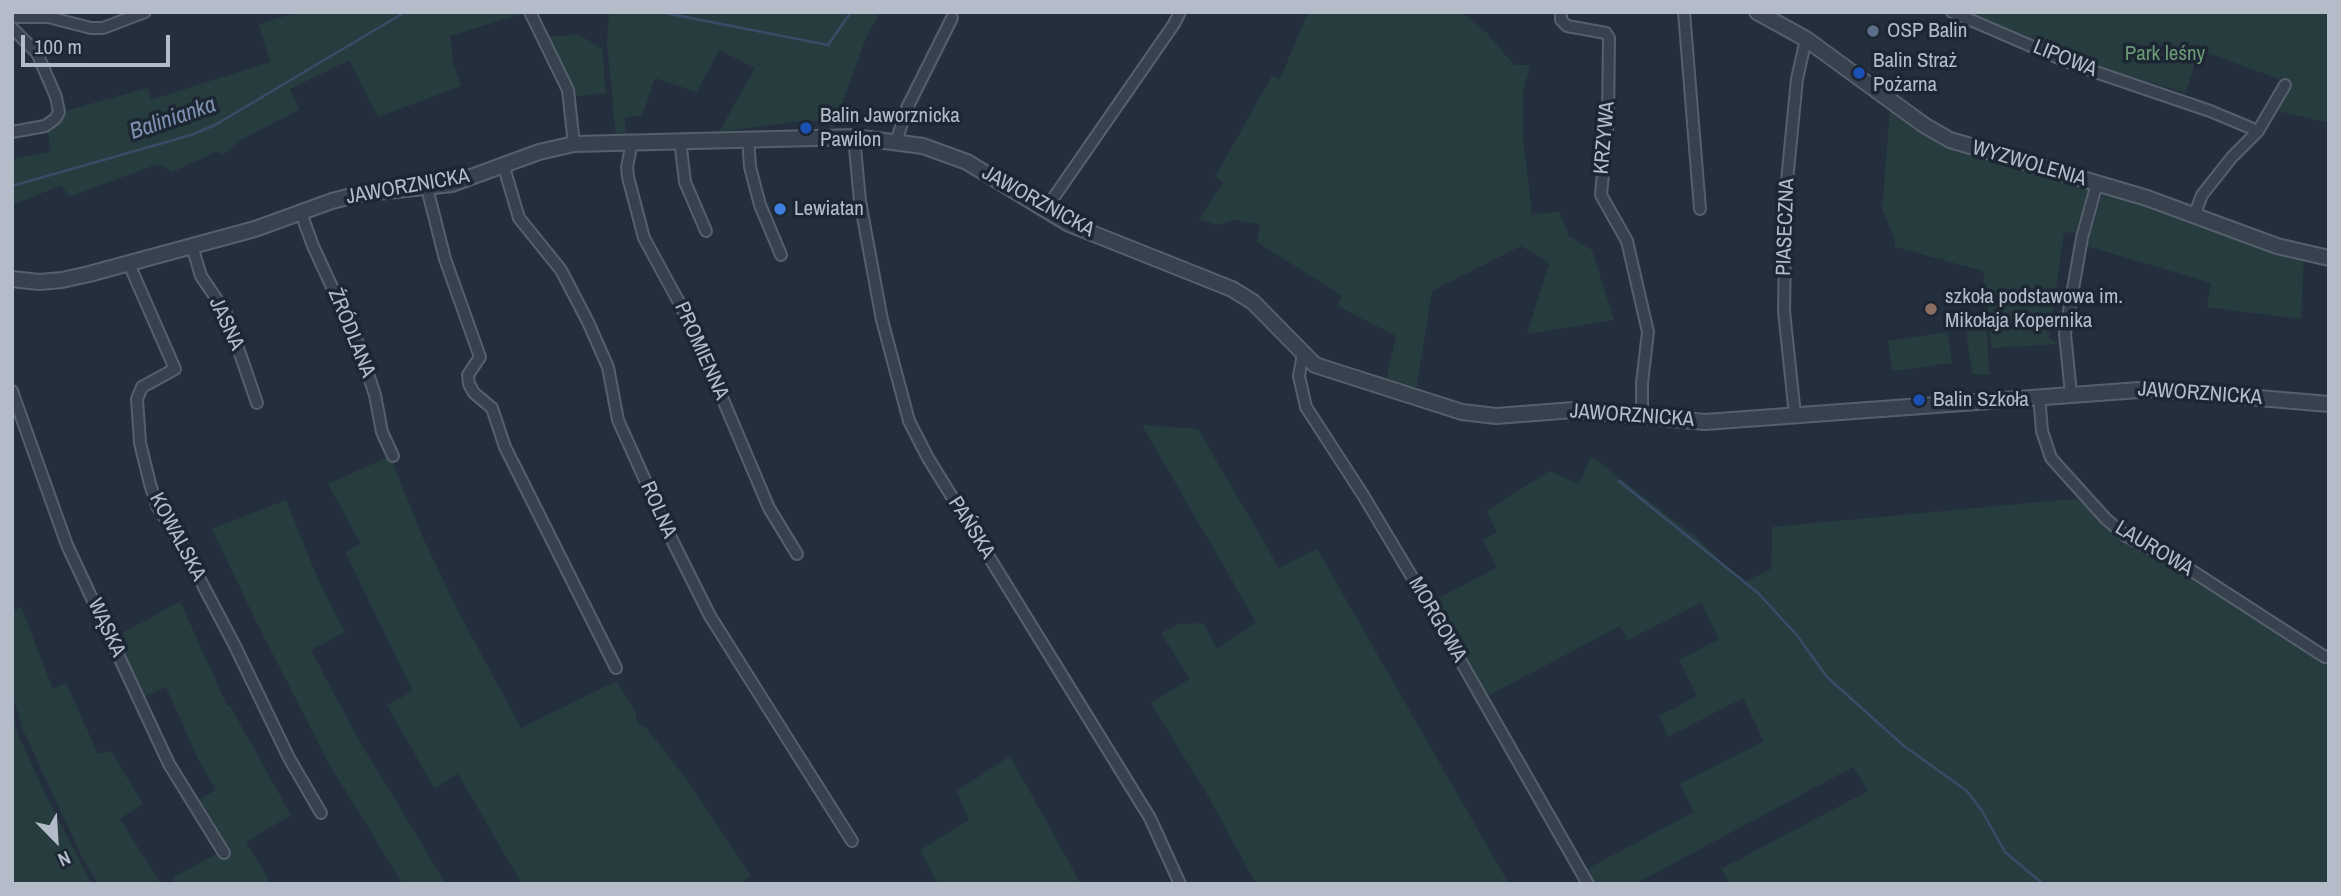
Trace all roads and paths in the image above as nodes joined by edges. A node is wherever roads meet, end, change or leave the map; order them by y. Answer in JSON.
{"nodes":[{"id":1,"x":145,"y":12,"type":"edge"},
{"id":2,"x":530,"y":12,"type":"edge"},
{"id":3,"x":1180,"y":12,"type":"edge"},
{"id":4,"x":1562,"y":12,"type":"edge"},
{"id":5,"x":1684,"y":12,"type":"edge"},
{"id":6,"x":1757,"y":12,"type":"edge"},
{"id":7,"x":1952,"y":12,"type":"edge"},
{"id":8,"x":12,"y":17,"type":"edge"},
{"id":9,"x":1779,"y":17,"type":"edge"},
{"id":10,"x":952,"y":18,"type":"dead end"},
{"id":11,"x":12,"y":28,"type":"edge"},
{"id":12,"x":1806,"y":39,"type":"junction"},
{"id":13,"x":2285,"y":85,"type":"dead end"},
{"id":14,"x":2258,"y":131,"type":"junction"},
{"id":15,"x":12,"y":132,"type":"edge"},
{"id":16,"x":853,"y":137,"type":"junction"},
{"id":17,"x":748,"y":138,"type":"junction"},
{"id":18,"x":680,"y":140,"type":"junction"},
{"id":19,"x":632,"y":142,"type":"junction"},
{"id":20,"x":896,"y":142,"type":"junction"},
{"id":21,"x":574,"y":144,"type":"junction"},
{"id":22,"x":503,"y":164,"type":"junction"},
{"id":23,"x":2097,"y":183,"type":"junction"},
{"id":24,"x":427,"y":188,"type":"junction"},
{"id":25,"x":1700,"y":209,"type":"dead end"},
{"id":26,"x":1045,"y":210,"type":"junction"},
{"id":27,"x":301,"y":213,"type":"junction"},
{"id":28,"x":2194,"y":216,"type":"junction"},
{"id":29,"x":706,"y":231,"type":"dead end"},
{"id":30,"x":192,"y":246,"type":"junction"},
{"id":31,"x":781,"y":255,"type":"dead end"},
{"id":32,"x":2329,"y":258,"type":"edge"},
{"id":33,"x":129,"y":264,"type":"junction"},
{"id":34,"x":12,"y":279,"type":"edge"},
{"id":35,"x":1303,"y":354,"type":"junction"},
{"id":36,"x":12,"y":391,"type":"edge"},
{"id":37,"x":2071,"y":393,"type":"junction"},
{"id":38,"x":2039,"y":396,"type":"junction"},
{"id":39,"x":257,"y":403,"type":"dead end"},
{"id":40,"x":2329,"y":404,"type":"edge"},
{"id":41,"x":1795,"y":415,"type":"junction"},
{"id":42,"x":1642,"y":417,"type":"junction"},
{"id":43,"x":393,"y":456,"type":"dead end"},
{"id":44,"x":797,"y":554,"type":"dead end"},
{"id":45,"x":2325,"y":657,"type":"dead end"},
{"id":46,"x":616,"y":668,"type":"dead end"},
{"id":47,"x":321,"y":813,"type":"dead end"},
{"id":48,"x":852,"y":841,"type":"dead end"},
{"id":49,"x":224,"y":853,"type":"dead end"},
{"id":50,"x":1180,"y":884,"type":"edge"},
{"id":51,"x":1588,"y":884,"type":"edge"}],
"edges":[{"from":1,"to":8,"type":"street"},
{"from":2,"to":21,"type":"street"},
{"from":3,"to":26,"type":"street"},
{"from":4,"to":42,"type":"street","name":"KRZYWA"},
{"from":5,"to":25,"type":"street"},
{"from":6,"to":9,"type":"street","name":"WYZWOLENIA"},
{"from":7,"to":14,"type":"street","name":"LIPOWA"},
{"from":9,"to":12,"type":"street","name":"WYZWOLENIA"},
{"from":10,"to":20,"type":"street"},
{"from":11,"to":15,"type":"street"},
{"from":12,"to":23,"type":"street","name":"WYZWOLENIA"},
{"from":12,"to":41,"type":"street","name":"PIASECZNA"},
{"from":13,"to":14,"type":"street"},
{"from":14,"to":28,"type":"street"},
{"from":16,"to":17,"type":"street","name":"JAWORZNICKA"},
{"from":16,"to":20,"type":"street","name":"JAWORZNICKA"},
{"from":16,"to":50,"type":"street","name":"PAŃSKA"},
{"from":17,"to":18,"type":"street","name":"JAWORZNICKA"},
{"from":17,"to":31,"type":"street"},
{"from":18,"to":19,"type":"street","name":"JAWORZNICKA"},
{"from":18,"to":29,"type":"street"},
{"from":19,"to":21,"type":"street","name":"JAWORZNICKA"},
{"from":19,"to":44,"type":"street","name":"PROMIENNA"},
{"from":20,"to":26,"type":"street","name":"JAWORZNICKA"},
{"from":21,"to":22,"type":"street","name":"JAWORZNICKA"},
{"from":22,"to":24,"type":"street","name":"JAWORZNICKA"},
{"from":22,"to":48,"type":"street","name":"ROLNA"},
{"from":23,"to":28,"type":"street","name":"WYZWOLENIA"},
{"from":23,"to":37,"type":"street"},
{"from":24,"to":27,"type":"street","name":"JAWORZNICKA"},
{"from":24,"to":46,"type":"street"},
{"from":26,"to":35,"type":"street","name":"JAWORZNICKA"},
{"from":27,"to":30,"type":"street","name":"JAWORZNICKA"},
{"from":27,"to":43,"type":"street","name":"ŹRÓDLANA"},
{"from":28,"to":32,"type":"street","name":"WYZWOLENIA"},
{"from":30,"to":33,"type":"street","name":"JAWORZNICKA"},
{"from":30,"to":39,"type":"street","name":"JASNA"},
{"from":33,"to":34,"type":"street","name":"JAWORZNICKA"},
{"from":33,"to":47,"type":"street","name":"KOWALSKA"},
{"from":35,"to":42,"type":"street","name":"JAWORZNICKA"},
{"from":35,"to":51,"type":"street","name":"MORGOWA"},
{"from":36,"to":49,"type":"street","name":"WĄSKA"},
{"from":37,"to":38,"type":"street","name":"JAWORZNICKA"},
{"from":37,"to":40,"type":"street","name":"JAWORZNICKA"},
{"from":38,"to":41,"type":"street","name":"JAWORZNICKA"},
{"from":38,"to":45,"type":"street","name":"LAUROWA"},
{"from":41,"to":42,"type":"street","name":"JAWORZNICKA"}]}
